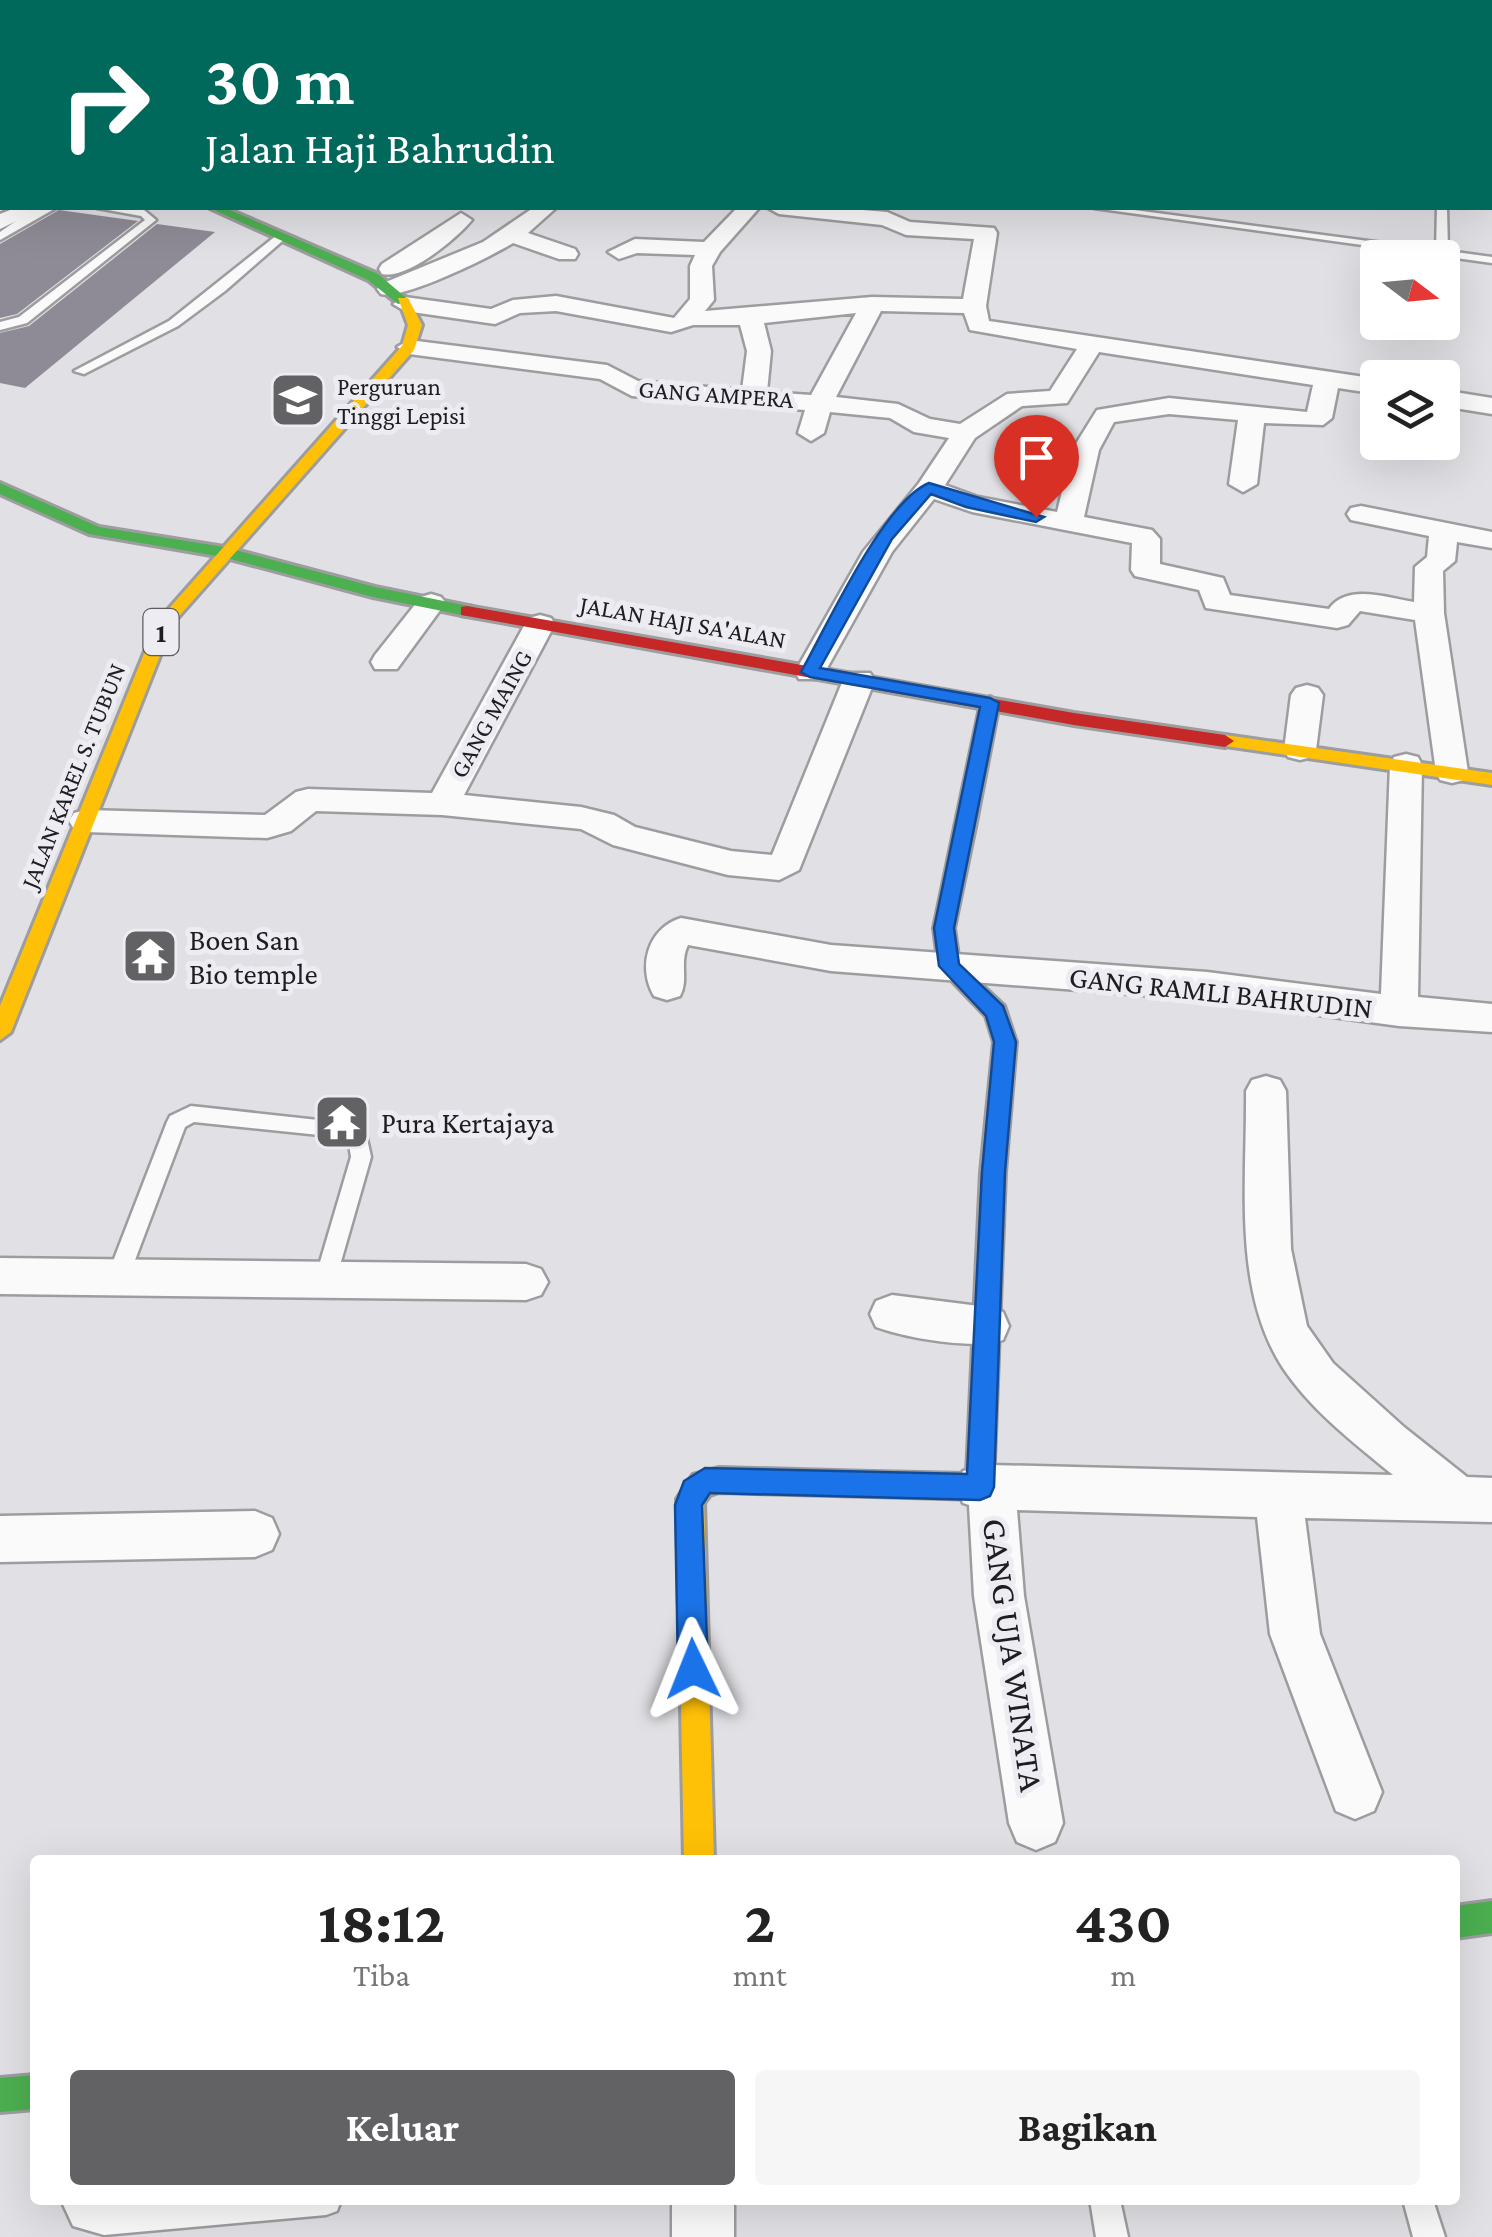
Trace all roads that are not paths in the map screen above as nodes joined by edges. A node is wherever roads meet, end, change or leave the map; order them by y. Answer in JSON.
{"nodes":[{"id":1,"x":28,"y":210,"type":"edge"},
{"id":2,"x":46,"y":210,"type":"edge"},
{"id":3,"x":119,"y":210,"type":"edge"},
{"id":4,"x":220,"y":210,"type":"edge"},
{"id":5,"x":542,"y":210,"type":"edge"},
{"id":6,"x":746,"y":210,"type":"edge"},
{"id":7,"x":799,"y":210,"type":"edge"},
{"id":8,"x":1114,"y":210,"type":"edge"},
{"id":9,"x":1442,"y":210,"type":"edge"},
{"id":10,"x":3,"y":222,"type":"edge"},
{"id":11,"x":519,"y":232,"type":"junction"},
{"id":12,"x":281,"y":238,"type":"junction"},
{"id":13,"x":1442,"y":240,"type":"edge"},
{"id":14,"x":1360,"y":243,"type":"edge"},
{"id":15,"x":710,"y":249,"type":"junction"},
{"id":16,"x":619,"y":252,"type":"dead end"},
{"id":17,"x":567,"y":254,"type":"dead end"},
{"id":18,"x":1460,"y":256,"type":"edge"},
{"id":19,"x":1492,"y":260,"type":"edge"},
{"id":20,"x":389,"y":290,"type":"junction"},
{"id":21,"x":872,"y":304,"type":"junction"},
{"id":22,"x":974,"y":306,"type":"junction"},
{"id":23,"x":687,"y":316,"type":"junction"},
{"id":24,"x":750,"y":316,"type":"junction"},
{"id":25,"x":0,"y":326,"type":"edge"},
{"id":26,"x":1092,"y":344,"type":"junction"},
{"id":27,"x":409,"y":347,"type":"junction"},
{"id":28,"x":80,"y":371,"type":"dead end"},
{"id":29,"x":1327,"y":378,"type":"junction"},
{"id":30,"x":1360,"y":384,"type":"edge"},
{"id":31,"x":753,"y":399,"type":"junction"},
{"id":32,"x":1460,"y":401,"type":"edge"},
{"id":33,"x":819,"y":402,"type":"junction"},
{"id":34,"x":1492,"y":406,"type":"edge"},
{"id":35,"x":1252,"y":413,"type":"junction"},
{"id":36,"x":965,"y":433,"type":"junction"},
{"id":37,"x":811,"y":434,"type":"dead end"},
{"id":38,"x":1242,"y":484,"type":"dead end"},
{"id":39,"x":0,"y":488,"type":"edge"},
{"id":40,"x":929,"y":488,"type":"junction"},
{"id":41,"x":1361,"y":514,"type":"dead end"},
{"id":42,"x":1068,"y":524,"type":"junction"},
{"id":43,"x":1444,"y":531,"type":"junction"},
{"id":44,"x":1492,"y":540,"type":"edge"},
{"id":45,"x":224,"y":552,"type":"junction"},
{"id":46,"x":431,"y":603,"type":"junction"},
{"id":47,"x":1429,"y":613,"type":"junction"},
{"id":48,"x":540,"y":624,"type":"junction"},
{"id":49,"x":386,"y":662,"type":"dead end"},
{"id":50,"x":810,"y":672,"type":"junction"},
{"id":51,"x":858,"y":680,"type":"junction"},
{"id":52,"x":1307,"y":695,"type":"dead end"},
{"id":53,"x":990,"y":703,"type":"junction"},
{"id":54,"x":1300,"y":750,"type":"junction"},
{"id":55,"x":1406,"y":764,"type":"junction"},
{"id":56,"x":1452,"y":772,"type":"junction"},
{"id":57,"x":1492,"y":779,"type":"edge"},
{"id":58,"x":442,"y":804,"type":"junction"},
{"id":59,"x":86,"y":821,"type":"junction"},
{"id":60,"x":949,"y":966,"type":"junction"},
{"id":61,"x":667,"y":986,"type":"dead end"},
{"id":62,"x":1399,"y":1012,"type":"junction"},
{"id":63,"x":1492,"y":1018,"type":"edge"},
{"id":64,"x":0,"y":1032,"type":"edge"},
{"id":65,"x":1266,"y":1091,"type":"dead end"},
{"id":66,"x":0,"y":1276,"type":"edge"},
{"id":67,"x":118,"y":1277,"type":"junction"},
{"id":68,"x":326,"y":1280,"type":"junction"},
{"id":69,"x":526,"y":1282,"type":"dead end"},
{"id":70,"x":892,"y":1314,"type":"dead end"},
{"id":71,"x":987,"y":1326,"type":"junction"},
{"id":72,"x":986,"y":1487,"type":"junction"},
{"id":73,"x":1278,"y":1495,"type":"junction"},
{"id":74,"x":1473,"y":1498,"type":"edge"},
{"id":75,"x":254,"y":1534,"type":"dead end"},
{"id":76,"x":0,"y":1540,"type":"edge"},
{"id":77,"x":1355,"y":1792,"type":"dead end"},
{"id":78,"x":1036,"y":1823,"type":"dead end"},
{"id":79,"x":699,"y":1855,"type":"edge"},
{"id":80,"x":1492,"y":1917,"type":"edge"},
{"id":81,"x":1460,"y":1921,"type":"edge"},
{"id":82,"x":30,"y":2092,"type":"edge"},
{"id":83,"x":0,"y":2095,"type":"edge"},
{"id":84,"x":79,"y":2205,"type":"edge"},
{"id":85,"x":270,"y":2205,"type":"edge"},
{"id":86,"x":703,"y":2205,"type":"edge"},
{"id":87,"x":1106,"y":2205,"type":"edge"},
{"id":88,"x":1419,"y":2205,"type":"edge"},
{"id":89,"x":702,"y":2237,"type":"edge"},
{"id":90,"x":1112,"y":2237,"type":"edge"},
{"id":91,"x":1429,"y":2237,"type":"edge"}],
"edges":[{"from":1,"to":10,"type":"street"},
{"from":2,"to":10,"type":"lane"},
{"from":3,"to":25,"type":"lane"},
{"from":4,"to":12,"type":"main road"},
{"from":5,"to":11,"type":"street"},
{"from":6,"to":15,"type":"street"},
{"from":7,"to":22,"type":"street"},
{"from":8,"to":14,"type":"lane"},
{"from":9,"to":13,"type":"lane"},
{"from":11,"to":17,"type":"street"},
{"from":11,"to":20,"type":"street"},
{"from":11,"to":20,"type":"street"},
{"from":12,"to":20,"type":"main road"},
{"from":12,"to":28,"type":"lane"},
{"from":15,"to":16,"type":"street"},
{"from":15,"to":23,"type":"street"},
{"from":18,"to":19,"type":"lane"},
{"from":20,"to":23,"type":"street"},
{"from":20,"to":27,"type":"main road"},
{"from":21,"to":22,"type":"street"},
{"from":21,"to":24,"type":"street"},
{"from":21,"to":33,"type":"street"},
{"from":22,"to":26,"type":"street"},
{"from":23,"to":24,"type":"street"},
{"from":24,"to":31,"type":"street"},
{"from":26,"to":29,"type":"street"},
{"from":26,"to":36,"type":"street"},
{"from":27,"to":31,"type":"street","name":"GANG AMPERA"},
{"from":27,"to":45,"type":"main road","name":"JALAN KAREL S. TUBUN","number":"1"},
{"from":29,"to":30,"type":"street"},
{"from":29,"to":35,"type":"street"},
{"from":31,"to":33,"type":"street","name":"GANG AMPERA"},
{"from":32,"to":34,"type":"street"},
{"from":33,"to":36,"type":"street","name":"GANG AMPERA"},
{"from":33,"to":37,"type":"street"},
{"from":35,"to":38,"type":"street"},
{"from":35,"to":42,"type":"street"},
{"from":36,"to":40,"type":"street"},
{"from":39,"to":45,"type":"main road","name":"JALAN HAJI SA'ALAN"},
{"from":40,"to":42,"type":"street"},
{"from":40,"to":50,"type":"street"},
{"from":41,"to":43,"type":"street"},
{"from":42,"to":47,"type":"street"},
{"from":43,"to":44,"type":"street"},
{"from":43,"to":47,"type":"street"},
{"from":45,"to":46,"type":"main road","name":"JALAN HAJI SA'ALAN"},
{"from":45,"to":59,"type":"main road","name":"JALAN KAREL S. TUBUN","number":"1"},
{"from":46,"to":48,"type":"main road","name":"JALAN HAJI SA'ALAN"},
{"from":46,"to":49,"type":"street"},
{"from":47,"to":56,"type":"street"},
{"from":48,"to":50,"type":"main road","name":"JALAN HAJI SA'ALAN"},
{"from":48,"to":58,"type":"street","name":"GANG MAING"},
{"from":50,"to":51,"type":"main road","name":"JALAN HAJI SA'ALAN"},
{"from":51,"to":53,"type":"main road","name":"JALAN HAJI SA'ALAN"},
{"from":51,"to":58,"type":"street"},
{"from":52,"to":54,"type":"street"},
{"from":53,"to":54,"type":"main road","name":"JALAN HAJI SA'ALAN"},
{"from":53,"to":60,"type":"main road"},
{"from":54,"to":55,"type":"main road","name":"JALAN HAJI SA'ALAN"},
{"from":55,"to":56,"type":"main road","name":"JALAN HAJI SA'ALAN"},
{"from":55,"to":62,"type":"street"},
{"from":56,"to":57,"type":"main road","name":"JALAN HAJI SA'ALAN"},
{"from":58,"to":59,"type":"street"},
{"from":59,"to":64,"type":"main road","name":"JALAN KAREL S. TUBUN","number":"1"},
{"from":60,"to":61,"type":"street","name":"GANG RAMLI BAHRUDIN"},
{"from":60,"to":62,"type":"street","name":"GANG RAMLI BAHRUDIN"},
{"from":60,"to":71,"type":"main road"},
{"from":62,"to":63,"type":"street","name":"GANG RAMLI BAHRUDIN"},
{"from":65,"to":74,"type":"street"},
{"from":66,"to":67,"type":"street"},
{"from":67,"to":68,"type":"street"},
{"from":67,"to":68,"type":"lane"},
{"from":68,"to":69,"type":"street"},
{"from":70,"to":71,"type":"street"},
{"from":71,"to":72,"type":"main road"},
{"from":72,"to":73,"type":"street"},
{"from":72,"to":78,"type":"street","name":"GANG UJA WINATA"},
{"from":72,"to":79,"type":"main road"},
{"from":73,"to":74,"type":"street"},
{"from":73,"to":77,"type":"street"},
{"from":75,"to":76,"type":"street"},
{"from":80,"to":81,"type":"main road"},
{"from":82,"to":83,"type":"main road"},
{"from":84,"to":85,"type":"lane"},
{"from":86,"to":89,"type":"street"},
{"from":87,"to":90,"type":"lane"},
{"from":88,"to":91,"type":"lane"}]}
